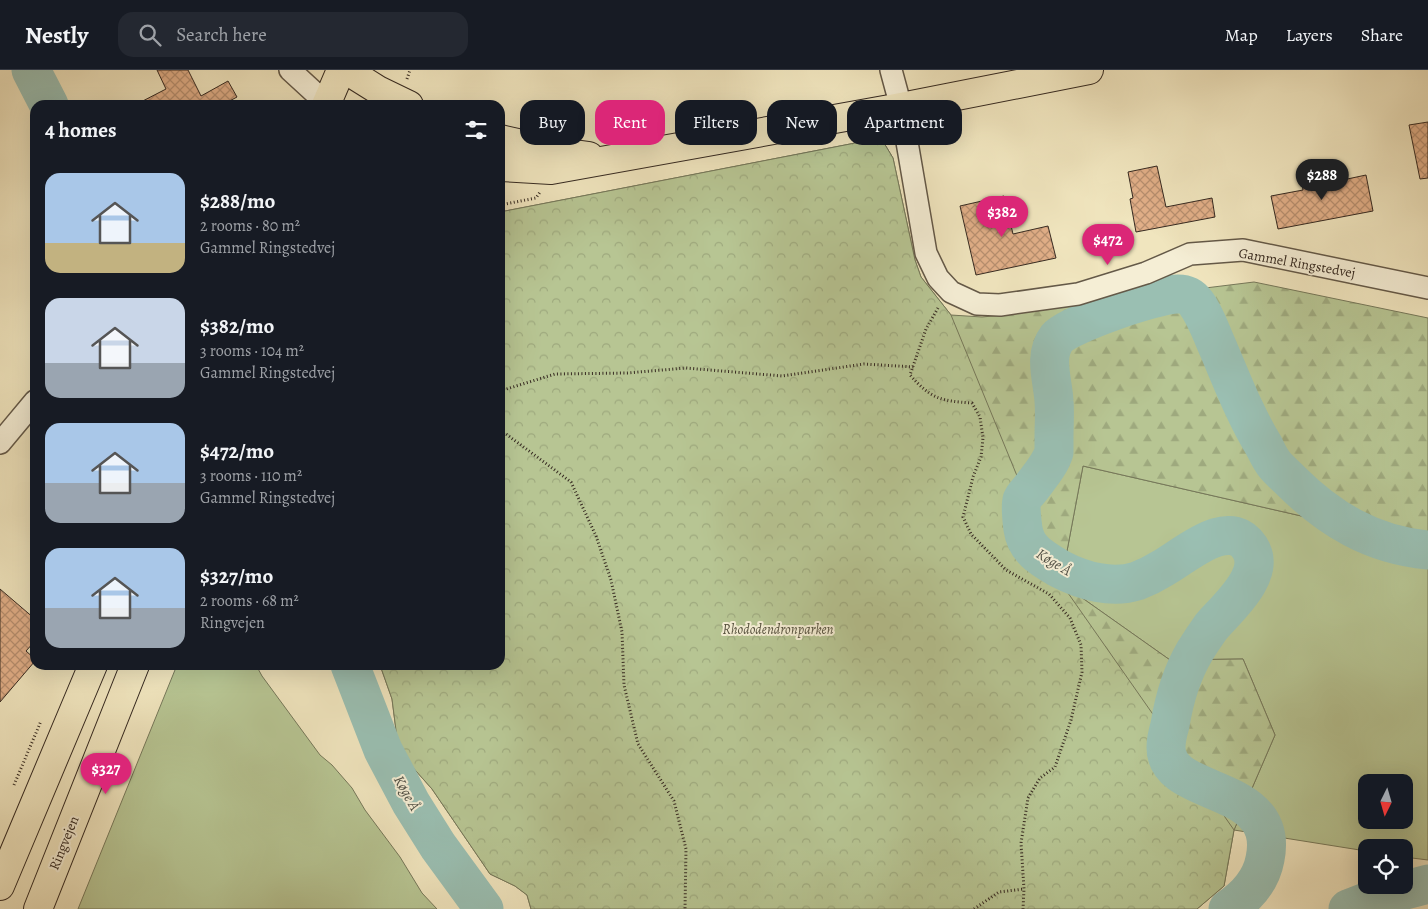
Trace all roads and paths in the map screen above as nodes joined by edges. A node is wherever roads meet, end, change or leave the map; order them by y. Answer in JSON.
{"nodes":[{"id":1,"x":290,"y":70,"type":"edge"},
{"id":2,"x":341,"y":70,"type":"edge"},
{"id":3,"x":346,"y":70,"type":"edge"},
{"id":4,"x":891,"y":70,"type":"edge"},
{"id":5,"x":1089,"y":70,"type":"edge"},
{"id":6,"x":378,"y":88,"type":"edge"},
{"id":7,"x":322,"y":100,"type":"edge"},
{"id":8,"x":329,"y":100,"type":"edge"},
{"id":9,"x":400,"y":100,"type":"edge"},
{"id":10,"x":898,"y":100,"type":"edge"},
{"id":11,"x":936,"y":100,"type":"edge"},
{"id":12,"x":847,"y":116,"type":"edge"},
{"id":13,"x":505,"y":140,"type":"edge"},
{"id":14,"x":907,"y":145,"type":"edge"},
{"id":15,"x":611,"y":158,"type":"junction"},
{"id":16,"x":505,"y":167,"type":"edge"},
{"id":17,"x":1428,"y":288,"type":"edge"},
{"id":18,"x":950,"y":292,"type":"junction"},
{"id":19,"x":914,"y":367,"type":"junction"},
{"id":20,"x":505,"y":389,"type":"edge"},
{"id":21,"x":30,"y":407,"type":"edge"},
{"id":22,"x":505,"y":434,"type":"edge"},
{"id":23,"x":0,"y":443,"type":"edge"},
{"id":24,"x":91,"y":670,"type":"edge"},
{"id":25,"x":133,"y":670,"type":"edge"},
{"id":26,"x":0,"y":886,"type":"edge"},
{"id":27,"x":1024,"y":889,"type":"junction"},
{"id":28,"x":38,"y":909,"type":"edge"},
{"id":29,"x":685,"y":909,"type":"edge"},
{"id":30,"x":974,"y":909,"type":"edge"},
{"id":31,"x":1023,"y":909,"type":"edge"}],
"edges":[{"from":1,"to":7,"type":"street"},
{"from":2,"to":8,"type":"main road"},
{"from":3,"to":6,"type":"main road"},
{"from":4,"to":10,"type":"street","name":"Gammel Ringstedvej"},
{"from":5,"to":11,"type":"main road"},
{"from":6,"to":9,"type":"main road"},
{"from":12,"to":15,"type":"main road"},
{"from":13,"to":15,"type":"main road"},
{"from":14,"to":18,"type":"street","name":"Gammel Ringstedvej"},
{"from":15,"to":16,"type":"main road"},
{"from":17,"to":18,"type":"street","name":"Gammel Ringstedvej"},
{"from":18,"to":19,"type":"path"},
{"from":19,"to":20,"type":"path"},
{"from":19,"to":27,"type":"path"},
{"from":21,"to":23,"type":"street"},
{"from":22,"to":29,"type":"path"},
{"from":24,"to":26,"type":"main road"},
{"from":25,"to":28,"type":"main road","name":"Ringvejen"},
{"from":27,"to":30,"type":"path"},
{"from":27,"to":31,"type":"path"}]}
